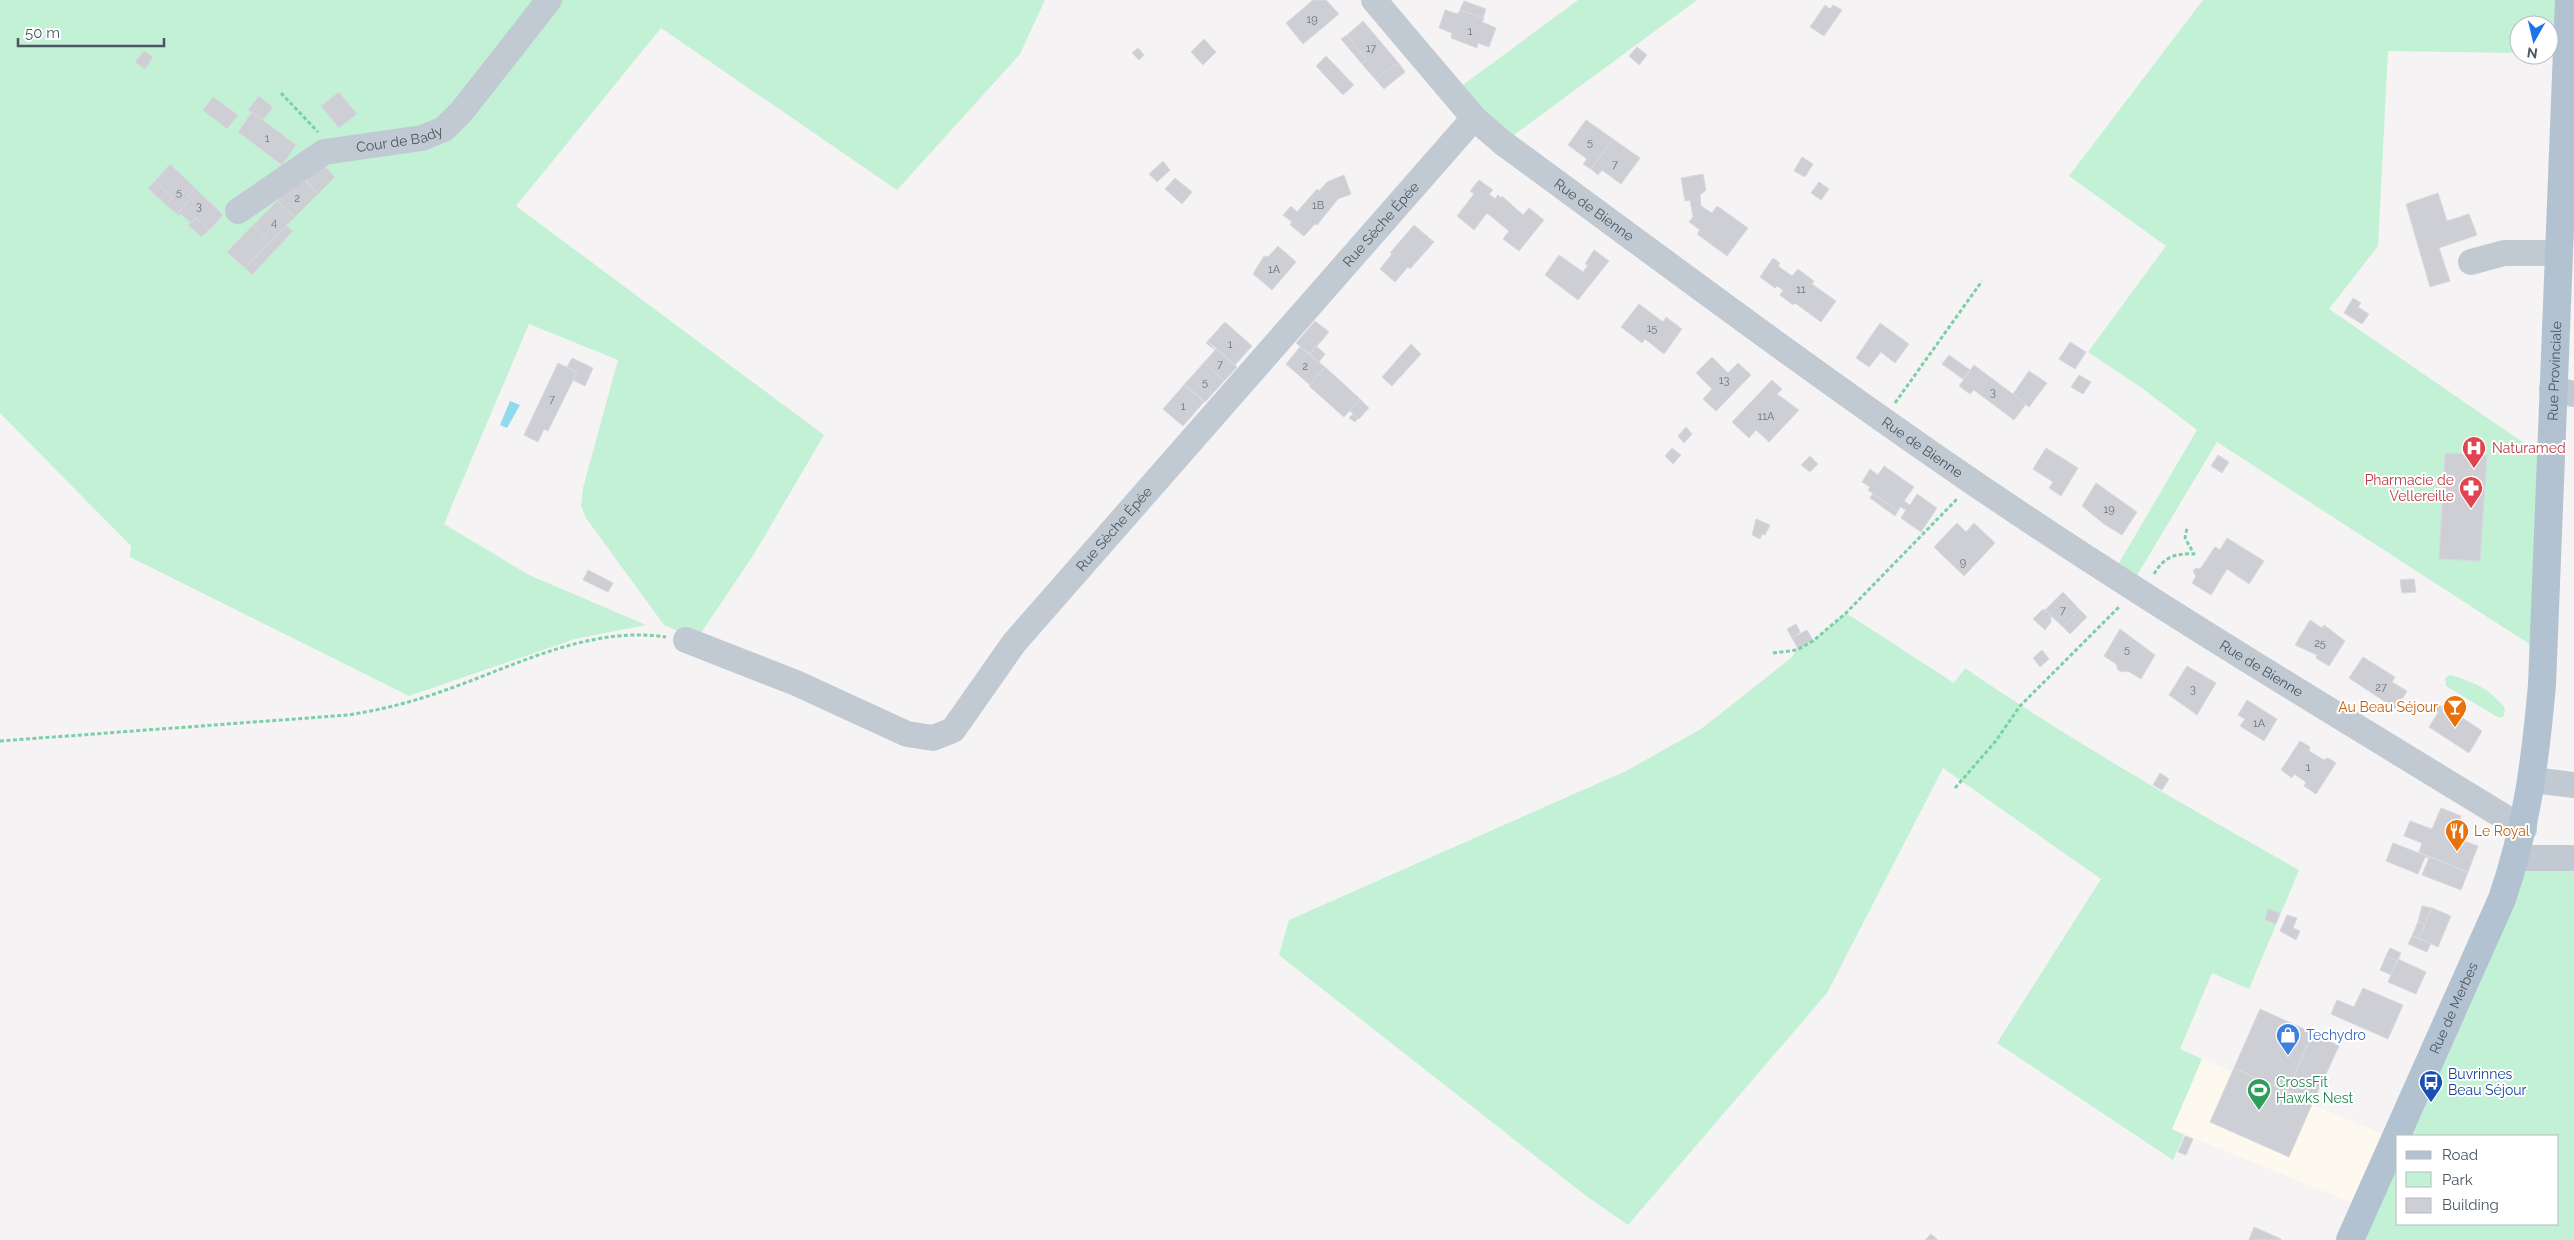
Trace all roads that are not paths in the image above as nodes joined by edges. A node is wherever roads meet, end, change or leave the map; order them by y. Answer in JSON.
{"nodes":[{"id":1,"x":549,"y":0,"type":"edge"},
{"id":2,"x":1374,"y":0,"type":"edge"},
{"id":3,"x":2569,"y":0,"type":"edge"},
{"id":4,"x":1474,"y":118,"type":"junction"},
{"id":5,"x":238,"y":211,"type":"dead end"},
{"id":6,"x":2558,"y":253,"type":"junction"},
{"id":7,"x":2471,"y":262,"type":"dead end"},
{"id":8,"x":2563,"y":392,"type":"edge"},
{"id":9,"x":686,"y":640,"type":"road end"},
{"id":10,"x":2533,"y":780,"type":"junction"},
{"id":11,"x":2574,"y":785,"type":"edge"},
{"id":12,"x":2524,"y":829,"type":"junction"},
{"id":13,"x":2516,"y":858,"type":"junction"},
{"id":14,"x":2574,"y":858,"type":"edge"},
{"id":15,"x":2397,"y":1135,"type":"edge"},
{"id":16,"x":2396,"y":1137,"type":"edge"},
{"id":17,"x":2350,"y":1240,"type":"edge"}],
"edges":[{"from":1,"to":5,"type":"street","name":"Cour de Bady"},
{"from":2,"to":4,"type":"street","name":"Rue de Bienne"},
{"from":3,"to":6,"type":"main road","name":"Rue Provinciale"},
{"from":4,"to":9,"type":"street","name":"Rue Sèche Épée"},
{"from":4,"to":12,"type":"street","name":"Rue de Bienne"},
{"from":6,"to":7,"type":"street"},
{"from":6,"to":8,"type":"main road","name":"Rue Provinciale"},
{"from":8,"to":10,"type":"main road","name":"Rue Provinciale"},
{"from":10,"to":11,"type":"street"},
{"from":10,"to":12,"type":"main road","name":"Rue Provinciale"},
{"from":12,"to":13,"type":"main road","name":"Rue Provinciale"},
{"from":13,"to":14,"type":"street"},
{"from":13,"to":15,"type":"main road","name":"Rue de Merbes"},
{"from":16,"to":17,"type":"main road","name":"Rue de Merbes"}]}
